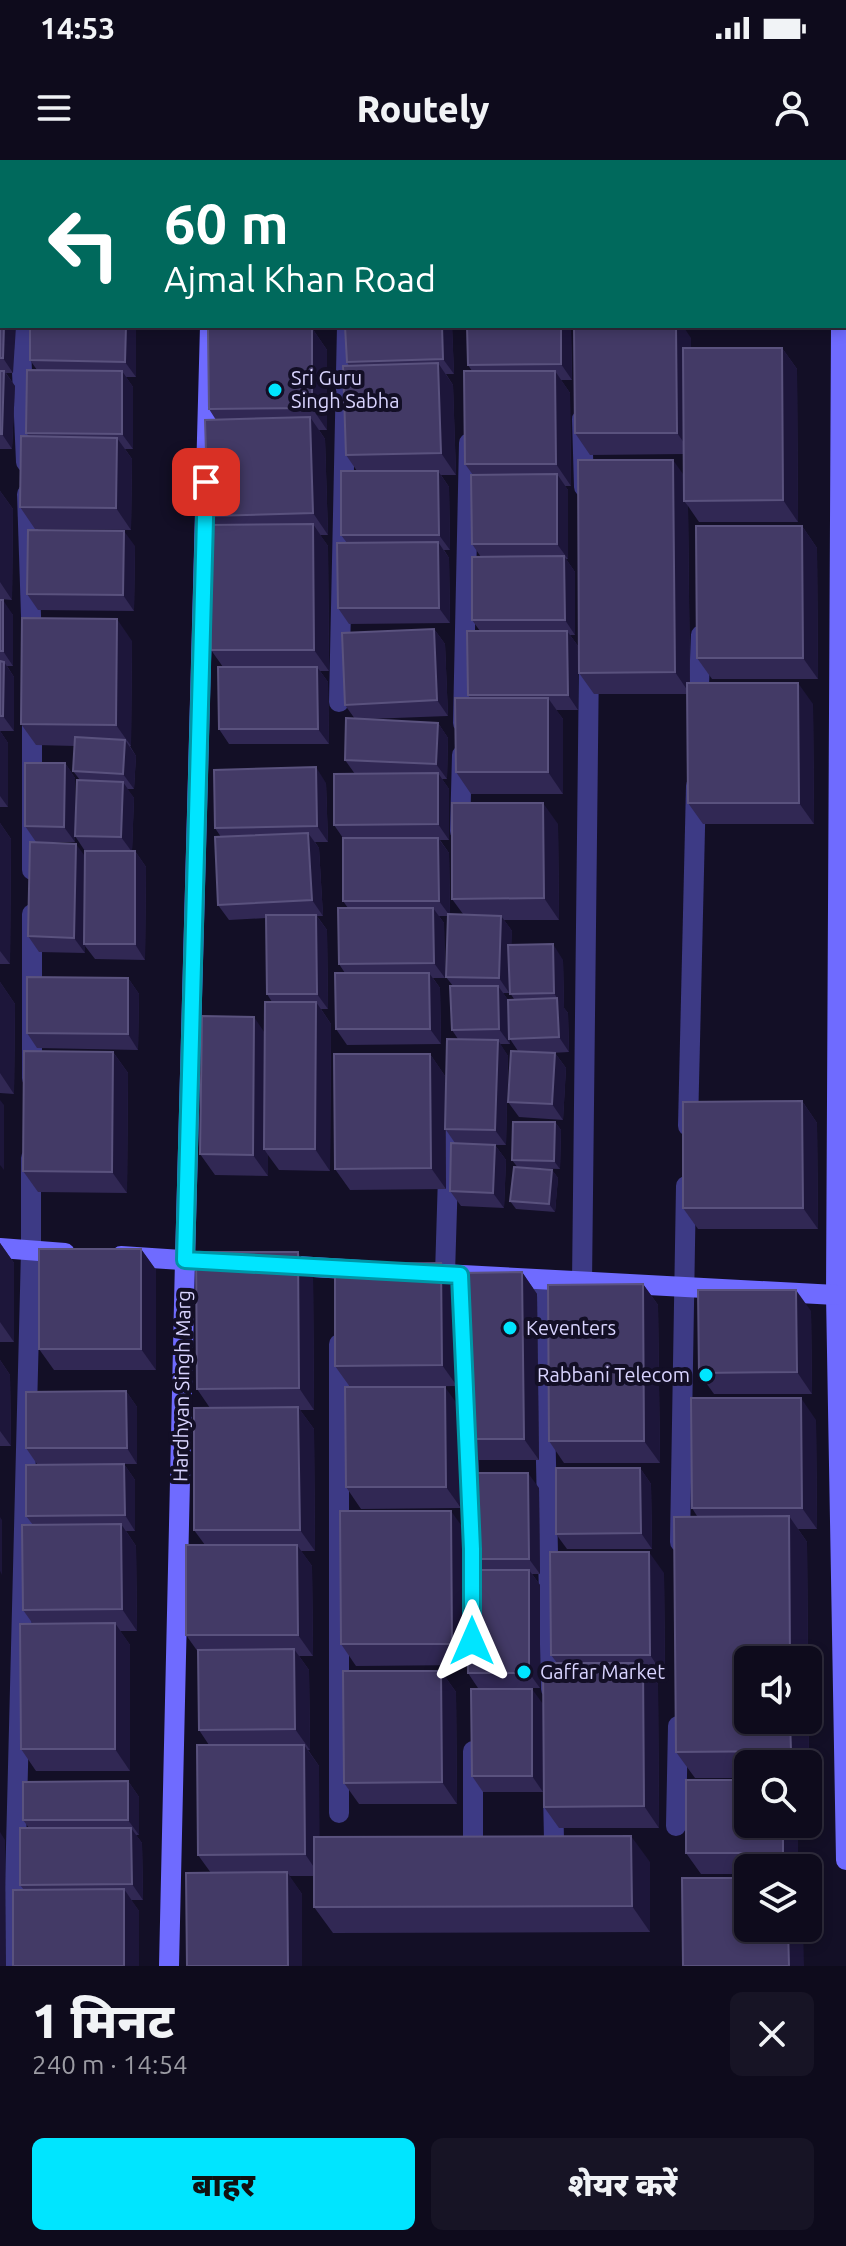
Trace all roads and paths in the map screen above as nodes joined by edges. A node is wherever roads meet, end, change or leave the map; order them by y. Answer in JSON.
{"nodes":[{"id":1,"x":20,"y":328,"type":"edge"},
{"id":2,"x":210,"y":328,"type":"edge"},
{"id":3,"x":347,"y":328,"type":"edge"},
{"id":4,"x":841,"y":328,"type":"edge"},
{"id":5,"x":581,"y":405,"type":"edge"},
{"id":6,"x":469,"y":422,"type":"edge"},
{"id":7,"x":584,"y":499,"type":"edge"},
{"id":8,"x":702,"y":615,"type":"edge"},
{"id":9,"x":588,"y":641,"type":"edge"},
{"id":10,"x":32,"y":664,"type":"edge"},
{"id":11,"x":32,"y":696,"type":"edge"},
{"id":12,"x":339,"y":702,"type":"dead end"},
{"id":13,"x":698,"y":735,"type":"edge"},
{"id":14,"x":697,"y":766,"type":"edge"},
{"id":15,"x":459,"y":851,"type":"edge"},
{"id":16,"x":451,"y":1089,"type":"edge"},
{"id":17,"x":32,"y":1094,"type":"edge"},
{"id":18,"x":687,"y":1141,"type":"edge"},
{"id":19,"x":32,"y":1142,"type":"edge"},
{"id":20,"x":687,"y":1172,"type":"edge"},
{"id":21,"x":0,"y":1248,"type":"edge"},
{"id":22,"x":31,"y":1251,"type":"junction"},
{"id":23,"x":78,"y":1254,"type":"edge"},
{"id":24,"x":108,"y":1256,"type":"edge"},
{"id":25,"x":185,"y":1260,"type":"junction"},
{"id":26,"x":216,"y":1262,"type":"edge"},
{"id":27,"x":262,"y":1264,"type":"edge"},
{"id":28,"x":455,"y":1280,"type":"junction"},
{"id":29,"x":542,"y":1281,"type":"junction"},
{"id":30,"x":582,"y":1283,"type":"junction"},
{"id":31,"x":684,"y":1287,"type":"junction"},
{"id":32,"x":836,"y":1295,"type":"junction"},
{"id":33,"x":339,"y":1322,"type":"edge"},
{"id":34,"x":466,"y":1396,"type":"edge"},
{"id":35,"x":471,"y":1519,"type":"edge"},
{"id":36,"x":680,"y":1556,"type":"edge"},
{"id":37,"x":678,"y":1699,"type":"edge"},
{"id":38,"x":551,"y":1713,"type":"edge"},
{"id":39,"x":473,"y":1733,"type":"edge"},
{"id":40,"x":552,"y":1776,"type":"edge"},
{"id":41,"x":339,"y":1813,"type":"dead end"},
{"id":42,"x":676,"y":1826,"type":"dead end"},
{"id":43,"x":554,"y":1840,"type":"edge"},
{"id":44,"x":473,"y":1855,"type":"edge"},
{"id":45,"x":846,"y":1860,"type":"edge"},
{"id":46,"x":13,"y":1966,"type":"edge"},
{"id":47,"x":169,"y":1966,"type":"edge"}],
"edges":[{"from":1,"to":10,"type":"street"},
{"from":2,"to":25,"type":"street","name":"Hardhyan Singh Marg"},
{"from":3,"to":12,"type":"street"},
{"from":4,"to":32,"type":"street"},
{"from":5,"to":7,"type":"street"},
{"from":6,"to":15,"type":"street"},
{"from":8,"to":13,"type":"street"},
{"from":9,"to":30,"type":"street"},
{"from":11,"to":17,"type":"street"},
{"from":14,"to":18,"type":"street"},
{"from":16,"to":28,"type":"street"},
{"from":19,"to":22,"type":"street"},
{"from":20,"to":31,"type":"street"},
{"from":21,"to":22,"type":"street"},
{"from":22,"to":23,"type":"street"},
{"from":22,"to":46,"type":"street"},
{"from":24,"to":25,"type":"street"},
{"from":25,"to":26,"type":"street"},
{"from":25,"to":47,"type":"street","name":"Hardhyan Singh Marg"},
{"from":27,"to":28,"type":"street"},
{"from":28,"to":29,"type":"street"},
{"from":29,"to":30,"type":"street"},
{"from":29,"to":38,"type":"street"},
{"from":30,"to":31,"type":"street"},
{"from":31,"to":32,"type":"street"},
{"from":31,"to":36,"type":"street"},
{"from":32,"to":45,"type":"street"},
{"from":33,"to":41,"type":"street"},
{"from":34,"to":35,"type":"street"},
{"from":37,"to":42,"type":"street"},
{"from":39,"to":44,"type":"street"},
{"from":40,"to":43,"type":"street"}]}
